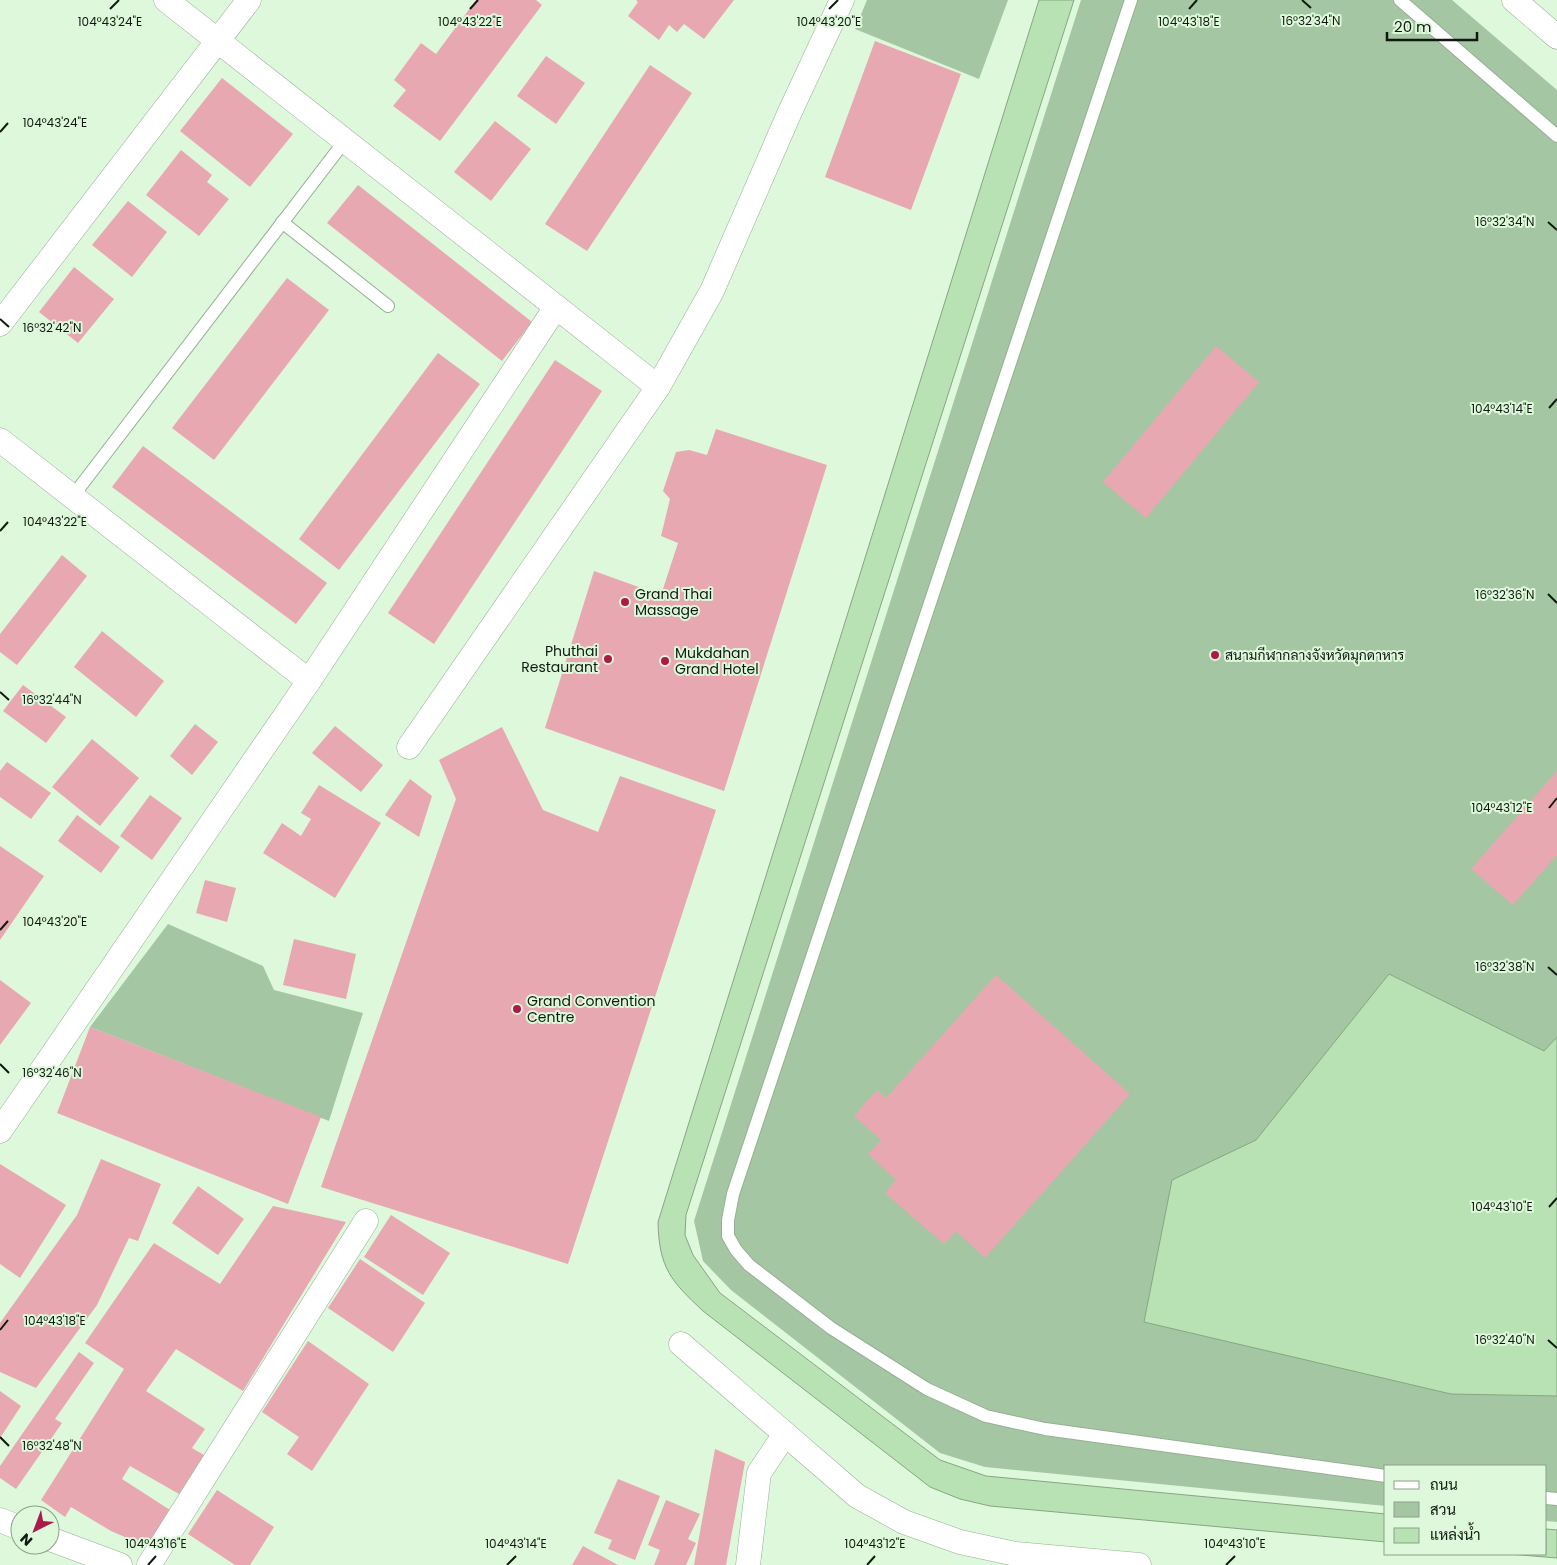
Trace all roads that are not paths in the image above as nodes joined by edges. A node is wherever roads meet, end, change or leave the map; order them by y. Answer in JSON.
{"nodes":[{"id":1,"x":166,"y":0,"type":"edge"},
{"id":2,"x":248,"y":0,"type":"edge"},
{"id":3,"x":842,"y":0,"type":"edge"},
{"id":4,"x":1132,"y":0,"type":"edge"},
{"id":5,"x":1400,"y":0,"type":"edge"},
{"id":6,"x":1514,"y":0,"type":"edge"},
{"id":7,"x":1557,"y":37,"type":"edge"},
{"id":8,"x":217,"y":40,"type":"junction"},
{"id":9,"x":1557,"y":136,"type":"edge"},
{"id":10,"x":344,"y":142,"type":"junction"},
{"id":11,"x":282,"y":222,"type":"junction"},
{"id":12,"x":388,"y":306,"type":"dead end"},
{"id":13,"x":556,"y":307,"type":"junction"},
{"id":14,"x":0,"y":324,"type":"edge"},
{"id":15,"x":658,"y":387,"type":"junction"},
{"id":16,"x":0,"y":440,"type":"edge"},
{"id":17,"x":73,"y":496,"type":"junction"},
{"id":18,"x":309,"y":681,"type":"junction"},
{"id":19,"x":409,"y":747,"type":"dead end"},
{"id":20,"x":0,"y":1131,"type":"edge"},
{"id":21,"x":366,"y":1221,"type":"dead end"},
{"id":22,"x":681,"y":1344,"type":"dead end"},
{"id":23,"x":785,"y":1434,"type":"junction"},
{"id":24,"x":1384,"y":1476,"type":"edge"},
{"id":25,"x":60,"y":1543,"type":"edge"},
{"id":26,"x":120,"y":1565,"type":"edge"},
{"id":27,"x":149,"y":1565,"type":"edge"},
{"id":28,"x":748,"y":1565,"type":"edge"},
{"id":29,"x":1139,"y":1565,"type":"edge"}],
"edges":[{"from":1,"to":8,"type":"street"},
{"from":2,"to":8,"type":"street"},
{"from":3,"to":15,"type":"street"},
{"from":4,"to":24,"type":"lane"},
{"from":5,"to":9,"type":"lane"},
{"from":6,"to":7,"type":"street"},
{"from":8,"to":10,"type":"street"},
{"from":8,"to":14,"type":"street"},
{"from":10,"to":11,"type":"lane"},
{"from":10,"to":13,"type":"street"},
{"from":11,"to":12,"type":"lane"},
{"from":11,"to":17,"type":"lane"},
{"from":13,"to":15,"type":"street"},
{"from":13,"to":18,"type":"street"},
{"from":15,"to":19,"type":"street"},
{"from":16,"to":17,"type":"street"},
{"from":17,"to":18,"type":"street"},
{"from":18,"to":20,"type":"street"},
{"from":21,"to":27,"type":"street"},
{"from":22,"to":23,"type":"street"},
{"from":23,"to":28,"type":"street"},
{"from":23,"to":29,"type":"street"},
{"from":25,"to":26,"type":"street"}]}
